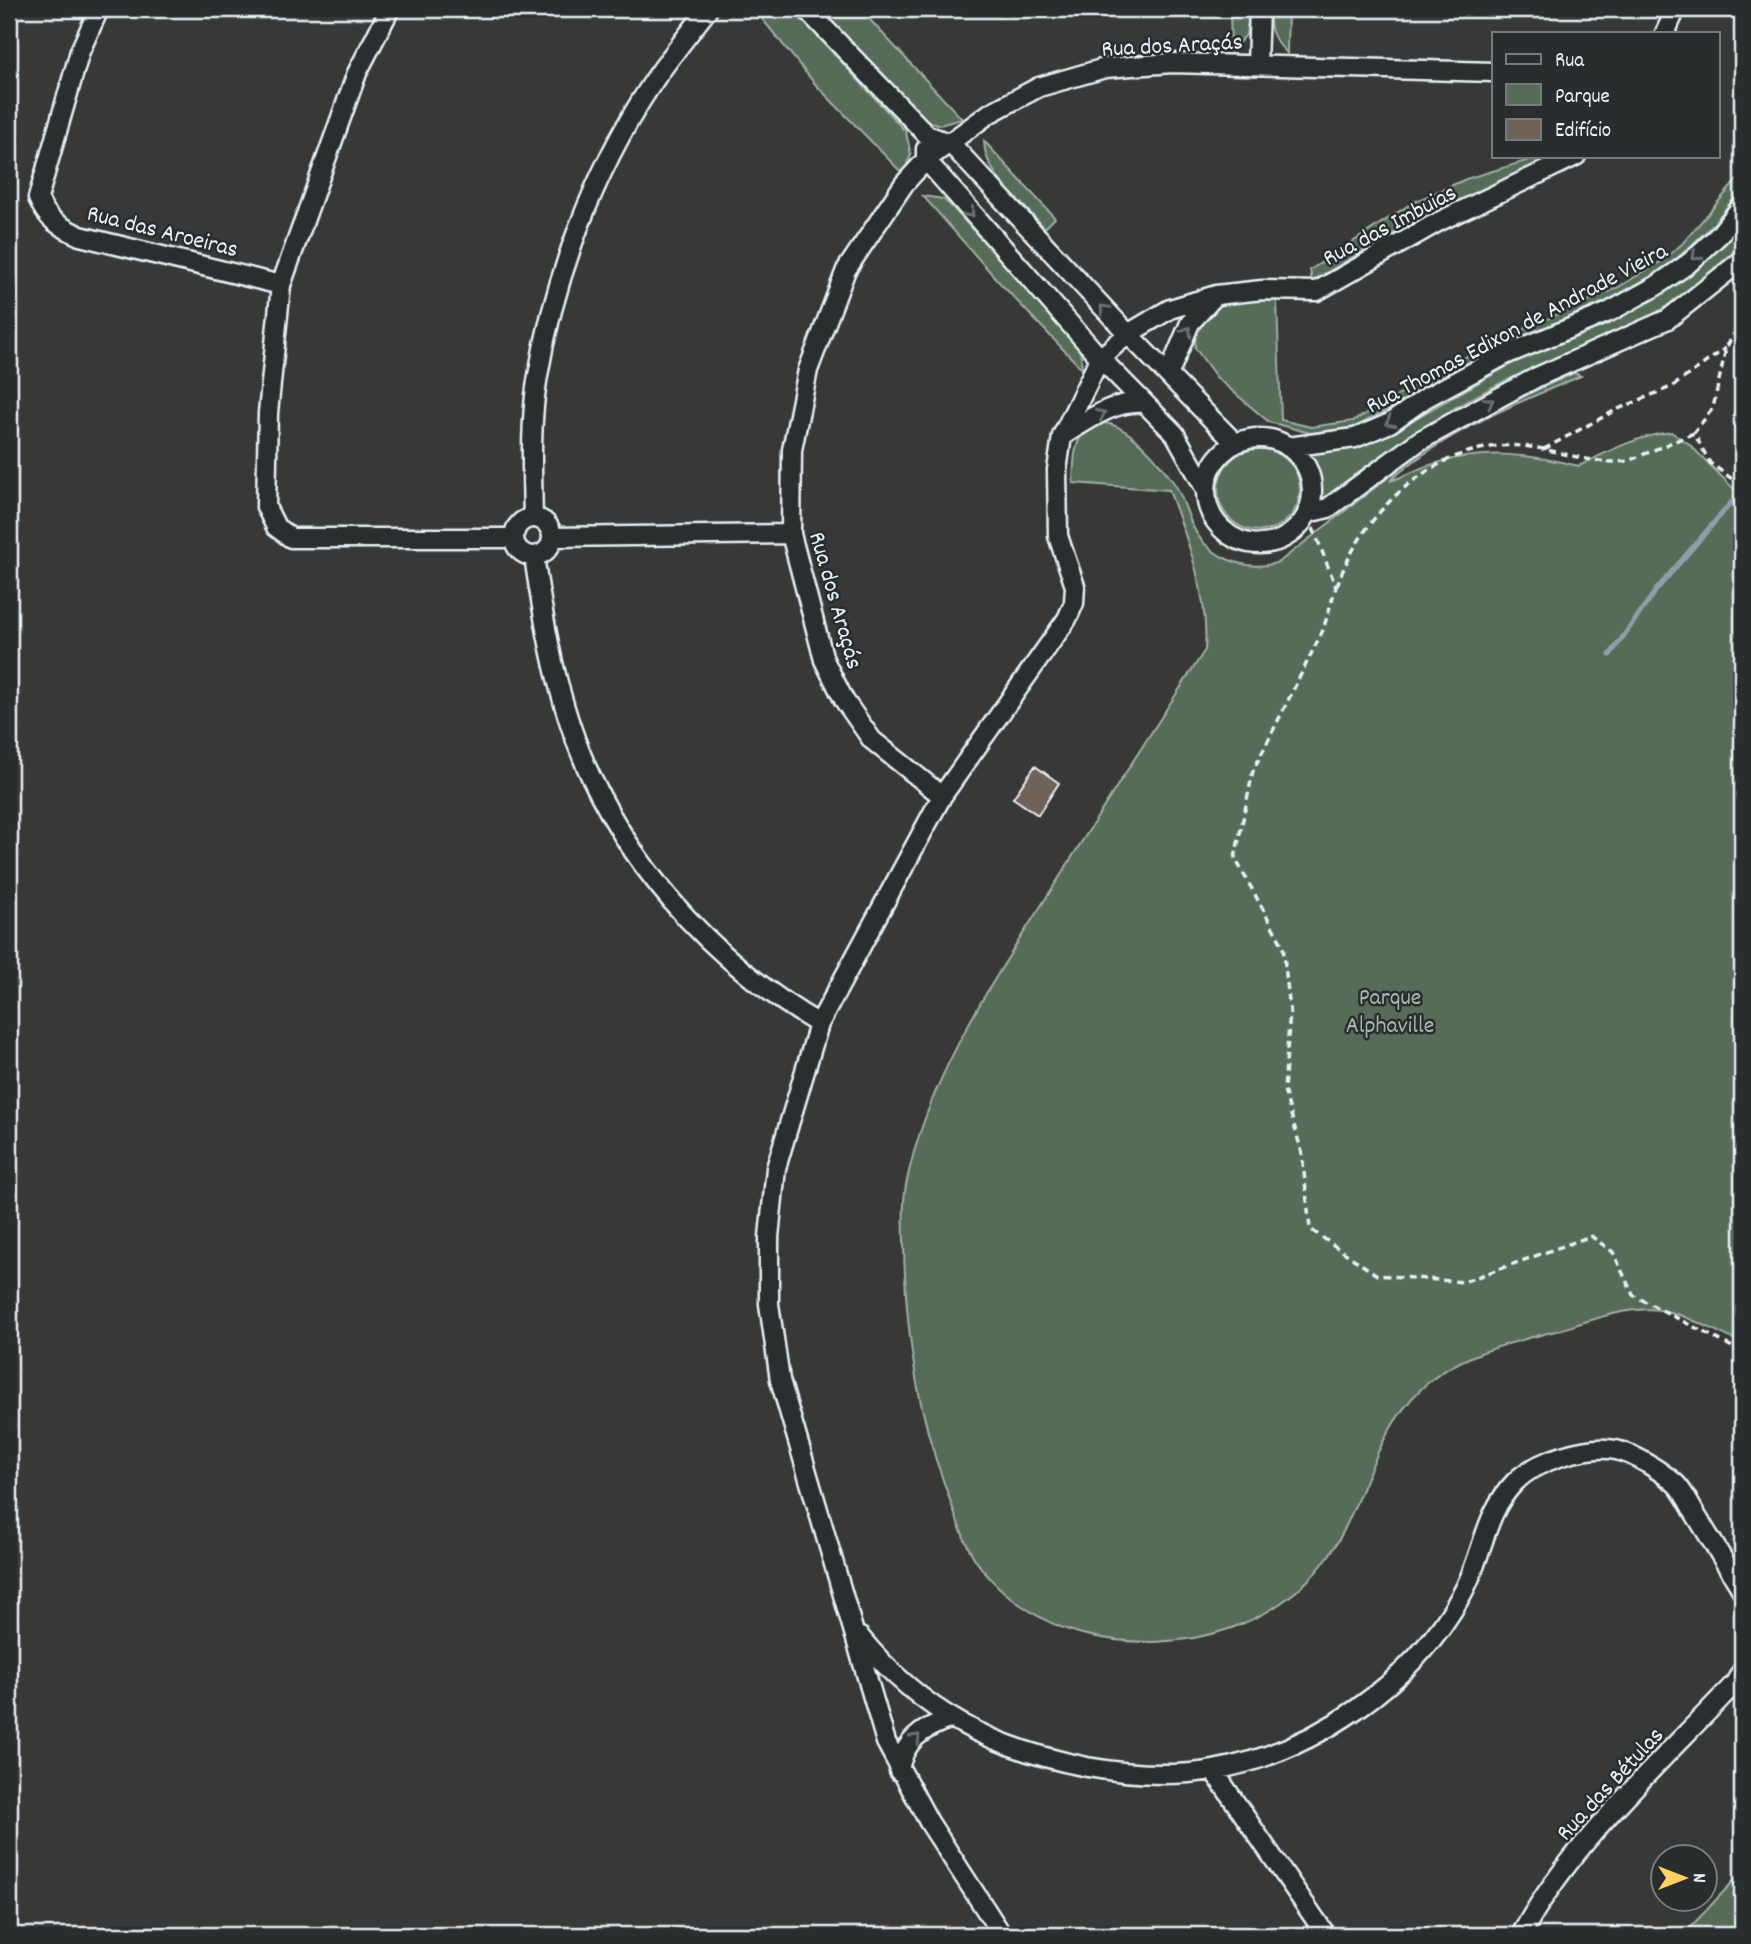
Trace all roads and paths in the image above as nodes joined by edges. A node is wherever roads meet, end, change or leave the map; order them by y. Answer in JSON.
{"nodes":[{"id":1,"x":99,"y":9,"type":"edge"},
{"id":2,"x":390,"y":9,"type":"edge"},
{"id":3,"x":708,"y":9,"type":"edge"},
{"id":4,"x":806,"y":9,"type":"edge"},
{"id":5,"x":1259,"y":9,"type":"edge"},
{"id":6,"x":1676,"y":9,"type":"edge"},
{"id":7,"x":1665,"y":32,"type":"edge"},
{"id":8,"x":1257,"y":64,"type":"junction"},
{"id":9,"x":1492,"y":72,"type":"edge"},
{"id":10,"x":927,"y":135,"type":"junction"},
{"id":11,"x":951,"y":144,"type":"junction"},
{"id":12,"x":1572,"y":158,"type":"edge"},
{"id":13,"x":926,"y":160,"type":"junction"},
{"id":14,"x":1742,"y":206,"type":"edge"},
{"id":15,"x":1742,"y":260,"type":"edge"},
{"id":16,"x":281,"y":285,"type":"junction"},
{"id":17,"x":1216,"y":295,"type":"junction"},
{"id":18,"x":1742,"y":319,"type":"edge"},
{"id":19,"x":1128,"y":334,"type":"junction"},
{"id":20,"x":1726,"y":348,"type":"junction"},
{"id":21,"x":1100,"y":358,"type":"junction"},
{"id":22,"x":1169,"y":373,"type":"junction"},
{"id":23,"x":1143,"y":404,"type":"junction"},
{"id":24,"x":1694,"y":433,"type":"junction"},
{"id":25,"x":1062,"y":436,"type":"junction"},
{"id":26,"x":1235,"y":443,"type":"junction"},
{"id":27,"x":1289,"y":447,"type":"junction"},
{"id":28,"x":1542,"y":450,"type":"junction"},
{"id":29,"x":1742,"y":486,"type":"edge"},
{"id":30,"x":1206,"y":490,"type":"junction"},
{"id":31,"x":1307,"y":513,"type":"junction"},
{"id":32,"x":533,"y":518,"type":"junction"},
{"id":33,"x":791,"y":534,"type":"junction"},
{"id":34,"x":552,"y":537,"type":"junction"},
{"id":35,"x":514,"y":538,"type":"junction"},
{"id":36,"x":534,"y":556,"type":"junction"},
{"id":37,"x":1336,"y":587,"type":"junction"},
{"id":38,"x":942,"y":796,"type":"junction"},
{"id":39,"x":819,"y":1024,"type":"junction"},
{"id":40,"x":1742,"y":1352,"type":"edge"},
{"id":41,"x":1742,"y":1590,"type":"edge"},
{"id":42,"x":855,"y":1632,"type":"junction"},
{"id":43,"x":1742,"y":1671,"type":"edge"},
{"id":44,"x":949,"y":1719,"type":"junction"},
{"id":45,"x":1213,"y":1770,"type":"junction"},
{"id":46,"x":899,"y":1771,"type":"junction"},
{"id":47,"x":1002,"y":1935,"type":"edge"},
{"id":48,"x":1326,"y":1935,"type":"edge"},
{"id":49,"x":1521,"y":1935,"type":"edge"}],
"edges":[{"from":1,"to":16,"type":"street","name":"Rua das Aroeiras"},
{"from":2,"to":16,"type":"street"},
{"from":3,"to":32,"type":"street"},
{"from":4,"to":10,"type":"street"},
{"from":5,"to":8,"type":"street"},
{"from":6,"to":7,"type":"street"},
{"from":8,"to":9,"type":"street","name":"Rua dos Araçás"},
{"from":8,"to":11,"type":"street","name":"Rua dos Araçás"},
{"from":10,"to":11,"type":"street"},
{"from":10,"to":13,"type":"street"},
{"from":11,"to":13,"type":"street","name":"Rua dos Araçás"},
{"from":19,"to":11,"type":"street","one_way":true},
{"from":12,"to":17,"type":"street","name":"Rua das Imbuias"},
{"from":13,"to":21,"type":"street","one_way":true},
{"from":13,"to":33,"type":"street","name":"Rua dos Araçás"},
{"from":14,"to":27,"type":"street","name":"Rua Thomas Edixon de Andrade Vieira","one_way":true},
{"from":31,"to":15,"type":"street","one_way":true},
{"from":16,"to":35,"type":"street"},
{"from":17,"to":19,"type":"street","name":"Rua das Imbuias"},
{"from":22,"to":17,"type":"street","one_way":true},
{"from":18,"to":20,"type":"path"},
{"from":19,"to":21,"type":"street","name":"Rua das Imbuias"},
{"from":19,"to":22,"type":"street"},
{"from":20,"to":24,"type":"path"},
{"from":20,"to":28,"type":"path"},
{"from":21,"to":23,"type":"street"},
{"from":21,"to":25,"type":"street"},
{"from":22,"to":26,"type":"street"},
{"from":25,"to":23,"type":"street","one_way":true},
{"from":23,"to":30,"type":"street"},
{"from":24,"to":28,"type":"path"},
{"from":24,"to":29,"type":"path"},
{"from":25,"to":38,"type":"street"},
{"from":26,"to":27,"type":"street"},
{"from":26,"to":30,"type":"street"},
{"from":27,"to":31,"type":"street"},
{"from":28,"to":37,"type":"path"},
{"from":30,"to":31,"type":"street"},
{"from":31,"to":37,"type":"path"},
{"from":32,"to":34,"type":"street"},
{"from":32,"to":35,"type":"street"},
{"from":33,"to":34,"type":"street"},
{"from":33,"to":38,"type":"street","name":"Rua dos Araçás"},
{"from":34,"to":36,"type":"street"},
{"from":35,"to":36,"type":"street"},
{"from":36,"to":39,"type":"street"},
{"from":37,"to":40,"type":"path"},
{"from":38,"to":39,"type":"street"},
{"from":39,"to":42,"type":"street"},
{"from":41,"to":45,"type":"street"},
{"from":42,"to":44,"type":"street"},
{"from":42,"to":46,"type":"street"},
{"from":43,"to":49,"type":"street","name":"Rua das Bétulas"},
{"from":44,"to":45,"type":"street"},
{"from":46,"to":44,"type":"street","one_way":true},
{"from":45,"to":48,"type":"street"},
{"from":46,"to":47,"type":"street"}]}
